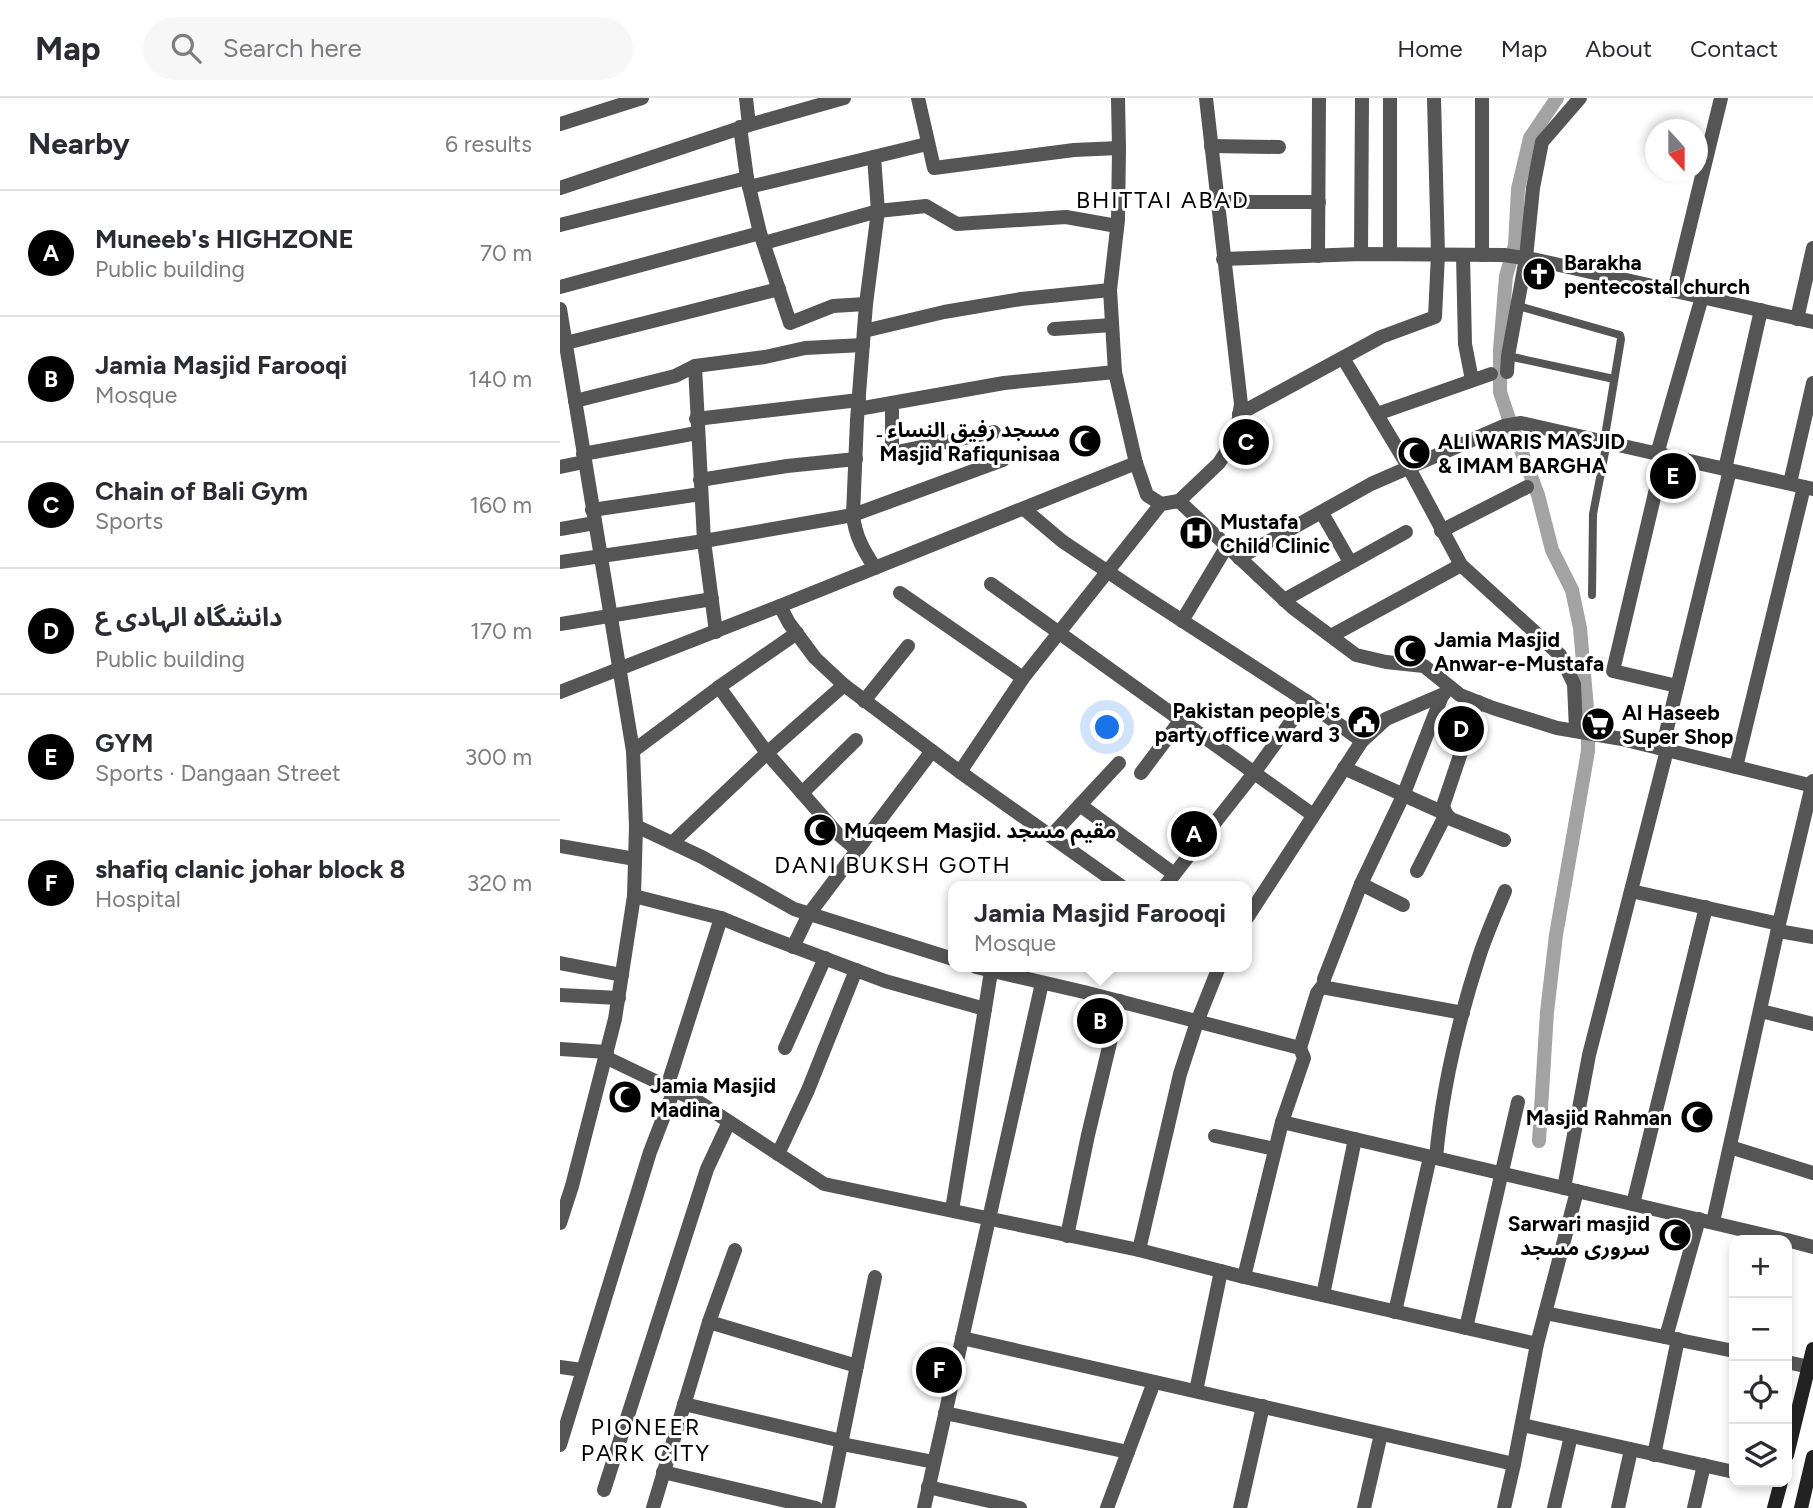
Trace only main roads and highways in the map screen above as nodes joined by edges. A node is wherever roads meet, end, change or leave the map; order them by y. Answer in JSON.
{"nodes":[{"id":1,"x":1813,"y":1349,"type":"edge"},
{"id":2,"x":1792,"y":1435,"type":"edge"},
{"id":3,"x":1813,"y":1457,"type":"edge"},
{"id":4,"x":1778,"y":1487,"type":"edge"},
{"id":5,"x":1774,"y":1508,"type":"edge"},
{"id":6,"x":1801,"y":1508,"type":"edge"}],
"edges":[{"from":1,"to":2,"type":"main road"},
{"from":3,"to":6,"type":"main road"},
{"from":4,"to":5,"type":"main road"}]}
